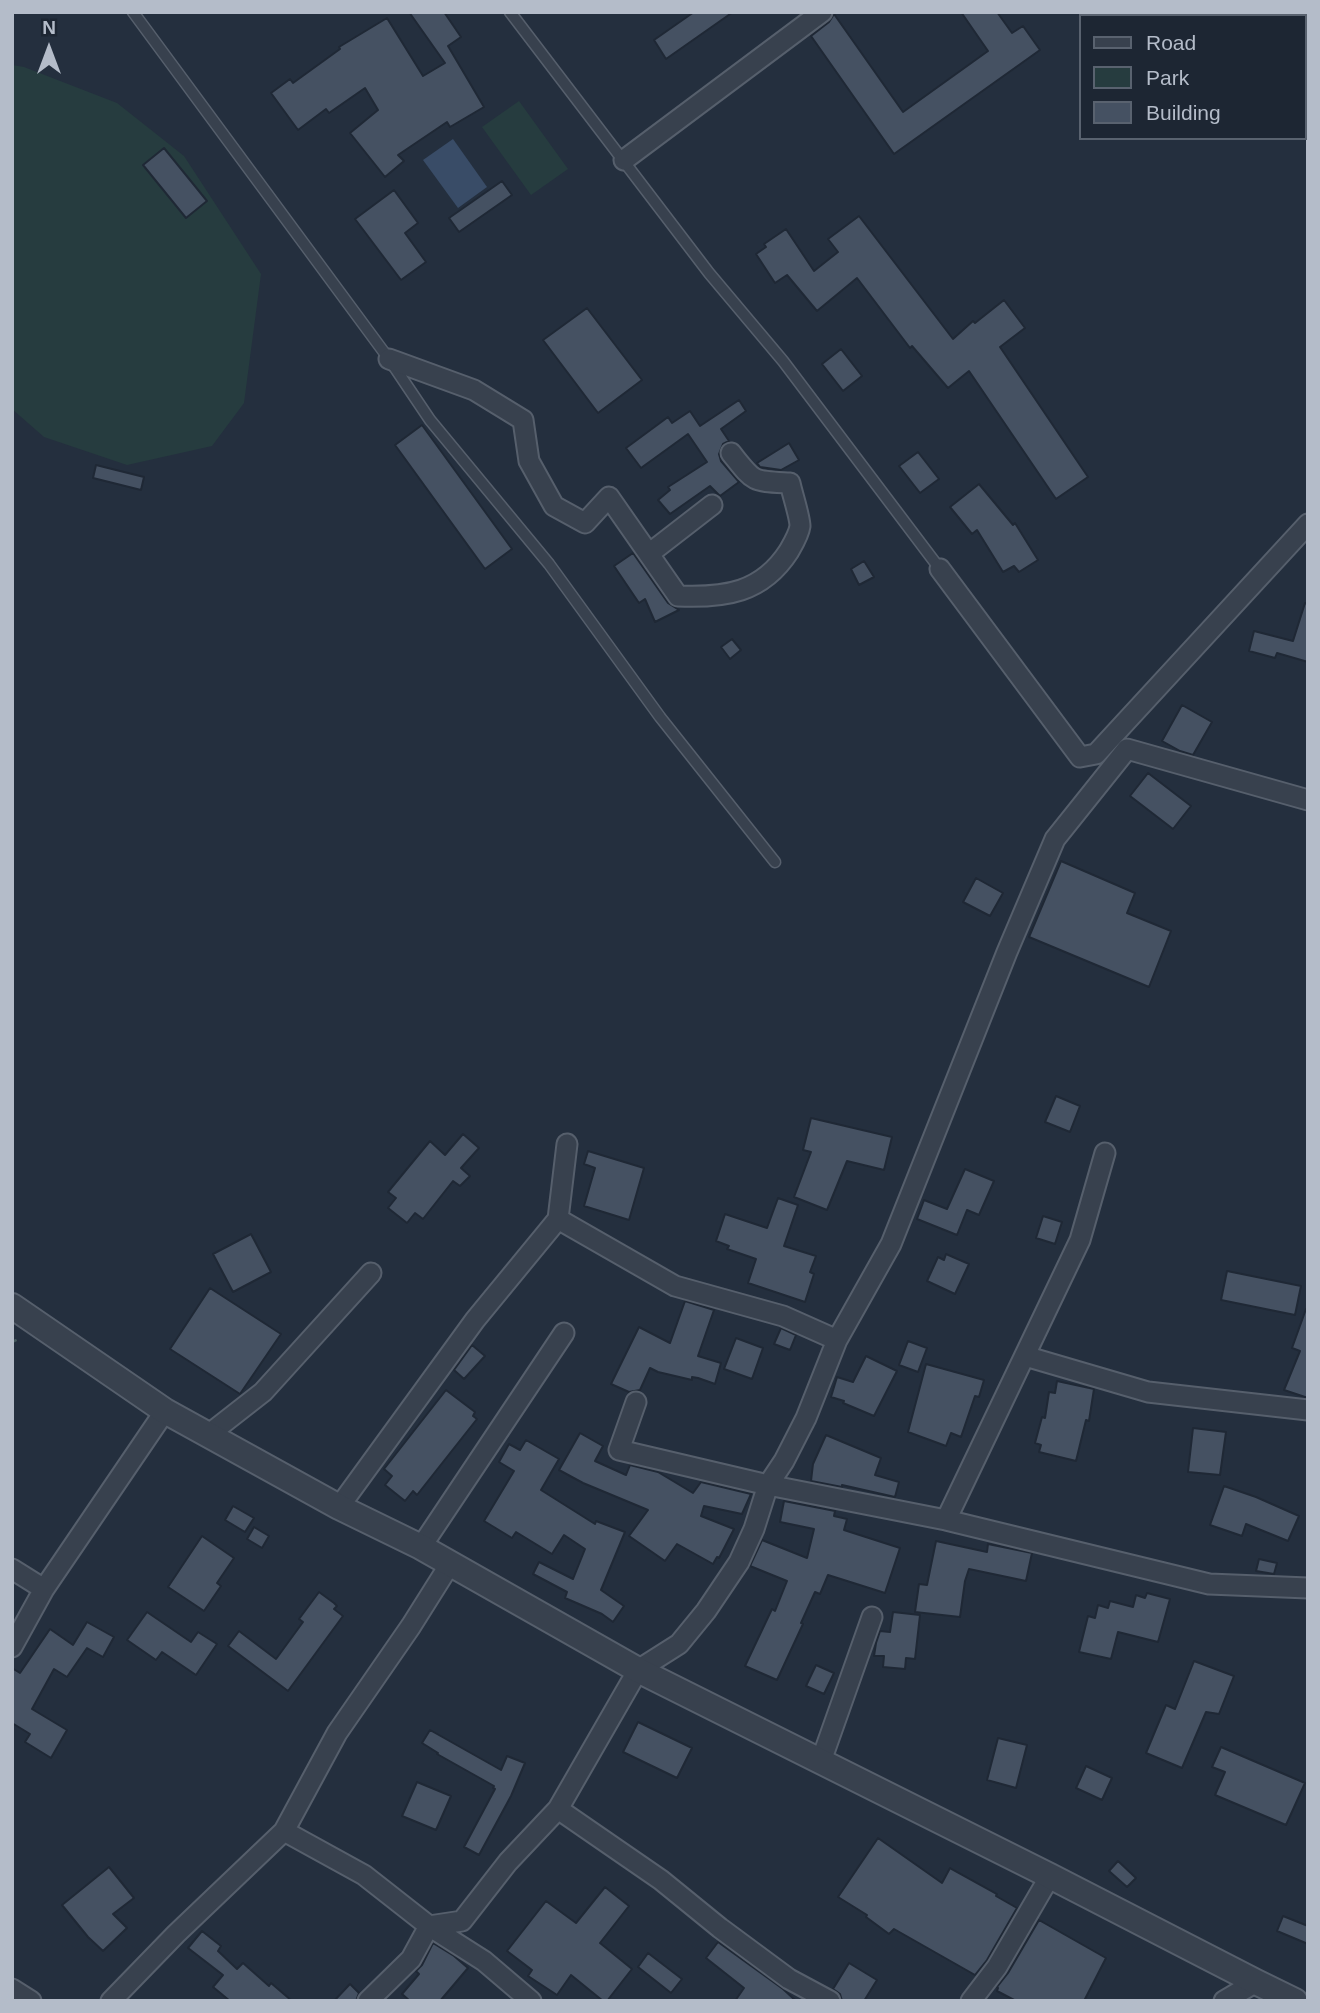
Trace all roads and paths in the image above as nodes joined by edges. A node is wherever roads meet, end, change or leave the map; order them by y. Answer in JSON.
{"nodes":[{"id":1,"x":132,"y":12,"type":"edge"},
{"id":2,"x":510,"y":12,"type":"edge"},
{"id":3,"x":822,"y":12,"type":"edge"},
{"id":4,"x":624,"y":160,"type":"junction"},
{"id":5,"x":388,"y":359,"type":"junction"},
{"id":6,"x":731,"y":453,"type":"dead end"},
{"id":7,"x":712,"y":505,"type":"dead end"},
{"id":8,"x":1308,"y":524,"type":"edge"},
{"id":9,"x":650,"y":553,"type":"junction"},
{"id":10,"x":940,"y":569,"type":"joint"},
{"id":11,"x":1308,"y":800,"type":"edge"},
{"id":12,"x":775,"y":862,"type":"dead end"},
{"id":13,"x":567,"y":1144,"type":"dead end"},
{"id":14,"x":1105,"y":1153,"type":"dead end"},
{"id":15,"x":558,"y":1219,"type":"junction"},
{"id":16,"x":371,"y":1273,"type":"dead end"},
{"id":17,"x":12,"y":1306,"type":"edge"},
{"id":18,"x":564,"y":1333,"type":"dead end"},
{"id":19,"x":837,"y":1340,"type":"junction"},
{"id":20,"x":1026,"y":1356,"type":"junction"},
{"id":21,"x":636,"y":1402,"type":"dead end"},
{"id":22,"x":1308,"y":1410,"type":"edge"},
{"id":23,"x":165,"y":1411,"type":"junction"},
{"id":24,"x":208,"y":1435,"type":"junction"},
{"id":25,"x":768,"y":1485,"type":"junction"},
{"id":26,"x":339,"y":1507,"type":"junction"},
{"id":27,"x":946,"y":1520,"type":"junction"},
{"id":28,"x":421,"y":1547,"type":"junction"},
{"id":29,"x":450,"y":1564,"type":"junction"},
{"id":30,"x":12,"y":1569,"type":"edge"},
{"id":31,"x":1308,"y":1588,"type":"edge"},
{"id":32,"x":44,"y":1589,"type":"junction"},
{"id":33,"x":872,"y":1617,"type":"dead end"},
{"id":34,"x":12,"y":1647,"type":"edge"},
{"id":35,"x":638,"y":1670,"type":"junction"},
{"id":36,"x":821,"y":1761,"type":"junction"},
{"id":37,"x":558,"y":1809,"type":"junction"},
{"id":38,"x":284,"y":1831,"type":"junction"},
{"id":39,"x":1050,"y":1876,"type":"junction"},
{"id":40,"x":429,"y":1926,"type":"junction"},
{"id":41,"x":1256,"y":1982,"type":"junction"},
{"id":42,"x":12,"y":1989,"type":"edge"},
{"id":43,"x":31,"y":2001,"type":"edge"},
{"id":44,"x":111,"y":2001,"type":"edge"},
{"id":45,"x":368,"y":2001,"type":"edge"},
{"id":46,"x":531,"y":2001,"type":"edge"},
{"id":47,"x":830,"y":2001,"type":"edge"},
{"id":48,"x":971,"y":2001,"type":"edge"},
{"id":49,"x":1224,"y":2001,"type":"edge"},
{"id":50,"x":1296,"y":2001,"type":"edge"}],
"edges":[{"from":1,"to":5,"type":"lane"},
{"from":2,"to":4,"type":"lane"},
{"from":3,"to":4,"type":"street"},
{"from":4,"to":10,"type":"lane"},
{"from":5,"to":9,"type":"street"},
{"from":5,"to":12,"type":"lane"},
{"from":6,"to":9,"type":"street"},
{"from":7,"to":9,"type":"street"},
{"from":8,"to":10,"type":"street"},
{"from":11,"to":19,"type":"street"},
{"from":13,"to":15,"type":"street"},
{"from":14,"to":20,"type":"street"},
{"from":15,"to":19,"type":"street"},
{"from":15,"to":26,"type":"street"},
{"from":16,"to":24,"type":"street"},
{"from":17,"to":23,"type":"street"},
{"from":18,"to":28,"type":"street"},
{"from":19,"to":25,"type":"street"},
{"from":20,"to":22,"type":"street"},
{"from":20,"to":27,"type":"street"},
{"from":21,"to":25,"type":"street"},
{"from":23,"to":24,"type":"street"},
{"from":23,"to":32,"type":"street"},
{"from":24,"to":26,"type":"street"},
{"from":25,"to":27,"type":"street"},
{"from":25,"to":35,"type":"street"},
{"from":26,"to":28,"type":"street"},
{"from":27,"to":31,"type":"street"},
{"from":28,"to":29,"type":"street"},
{"from":29,"to":35,"type":"street"},
{"from":29,"to":38,"type":"street"},
{"from":30,"to":32,"type":"street"},
{"from":32,"to":34,"type":"street"},
{"from":33,"to":36,"type":"street"},
{"from":35,"to":36,"type":"street"},
{"from":35,"to":37,"type":"street"},
{"from":36,"to":39,"type":"street"},
{"from":37,"to":40,"type":"street"},
{"from":37,"to":47,"type":"street"},
{"from":38,"to":40,"type":"street"},
{"from":38,"to":44,"type":"street"},
{"from":39,"to":41,"type":"street"},
{"from":39,"to":48,"type":"street"},
{"from":40,"to":45,"type":"street"},
{"from":40,"to":46,"type":"street"},
{"from":41,"to":49,"type":"street"},
{"from":41,"to":50,"type":"street"},
{"from":42,"to":43,"type":"street"}]}
